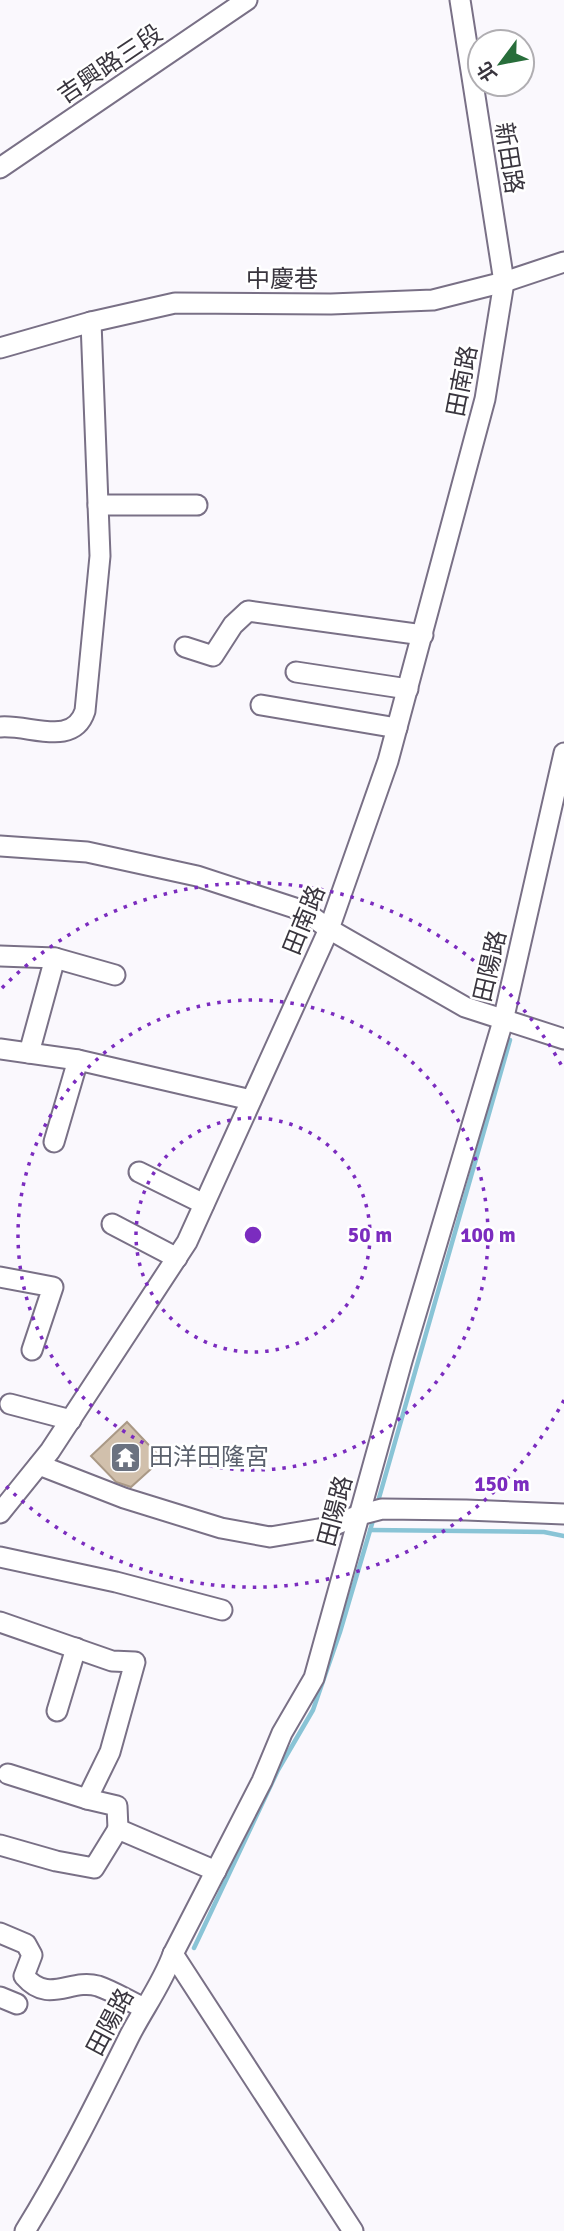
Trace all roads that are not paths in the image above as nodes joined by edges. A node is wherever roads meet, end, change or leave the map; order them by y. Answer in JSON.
{"nodes":[{"id":1,"x":247,"y":0,"type":"edge"},
{"id":2,"x":460,"y":0,"type":"edge"},
{"id":3,"x":0,"y":168,"type":"edge"},
{"id":4,"x":564,"y":262,"type":"edge"},
{"id":5,"x":504,"y":282,"type":"junction"},
{"id":6,"x":92,"y":322,"type":"junction"},
{"id":7,"x":0,"y":348,"type":"edge"},
{"id":8,"x":98,"y":505,"type":"junction"},
{"id":9,"x":197,"y":505,"type":"dead end"},
{"id":10,"x":423,"y":635,"type":"junction"},
{"id":11,"x":185,"y":647,"type":"dead end"},
{"id":12,"x":296,"y":672,"type":"dead end"},
{"id":13,"x":408,"y":689,"type":"junction"},
{"id":14,"x":261,"y":705,"type":"dead end"},
{"id":15,"x":0,"y":727,"type":"edge"},
{"id":16,"x":397,"y":728,"type":"junction"},
{"id":17,"x":564,"y":753,"type":"edge"},
{"id":18,"x":0,"y":846,"type":"edge"},
{"id":19,"x":329,"y":929,"type":"junction"},
{"id":20,"x":0,"y":956,"type":"edge"},
{"id":21,"x":55,"y":958,"type":"junction"},
{"id":22,"x":115,"y":975,"type":"dead end"},
{"id":23,"x":503,"y":1021,"type":"junction"},
{"id":24,"x":564,"y":1039,"type":"edge"},
{"id":25,"x":0,"y":1049,"type":"edge"},
{"id":26,"x":29,"y":1053,"type":"junction"},
{"id":27,"x":78,"y":1060,"type":"junction"},
{"id":28,"x":251,"y":1100,"type":"junction"},
{"id":29,"x":54,"y":1142,"type":"dead end"},
{"id":30,"x":139,"y":1172,"type":"dead end"},
{"id":31,"x":204,"y":1204,"type":"junction"},
{"id":32,"x":112,"y":1224,"type":"dead end"},
{"id":33,"x":177,"y":1258,"type":"junction"},
{"id":34,"x":0,"y":1277,"type":"edge"},
{"id":35,"x":32,"y":1350,"type":"dead end"},
{"id":36,"x":10,"y":1404,"type":"dead end"},
{"id":37,"x":71,"y":1420,"type":"junction"},
{"id":38,"x":39,"y":1465,"type":"junction"},
{"id":39,"x":369,"y":1512,"type":"junction"},
{"id":40,"x":0,"y":1513,"type":"edge"},
{"id":41,"x":564,"y":1514,"type":"edge"},
{"id":42,"x":0,"y":1556,"type":"edge"},
{"id":43,"x":222,"y":1610,"type":"dead end"},
{"id":44,"x":0,"y":1622,"type":"edge"},
{"id":45,"x":76,"y":1648,"type":"junction"},
{"id":46,"x":57,"y":1711,"type":"dead end"},
{"id":47,"x":8,"y":1774,"type":"dead end"},
{"id":48,"x":87,"y":1799,"type":"junction"},
{"id":49,"x":118,"y":1829,"type":"junction"},
{"id":50,"x":0,"y":1844,"type":"edge"},
{"id":51,"x":216,"y":1871,"type":"junction"},
{"id":52,"x":0,"y":1933,"type":"edge"},
{"id":53,"x":173,"y":1954,"type":"junction"},
{"id":54,"x":144,"y":2008,"type":"junction"},
{"id":55,"x":25,"y":2231,"type":"edge"},
{"id":56,"x":353,"y":2231,"type":"edge"}],
"edges":[{"from":1,"to":3,"type":"street","name":"吉興路三段"},
{"from":2,"to":5,"type":"street","name":"新田路"},
{"from":4,"to":5,"type":"street","name":"中慶巷"},
{"from":5,"to":6,"type":"street","name":"中慶巷"},
{"from":5,"to":10,"type":"street","name":"田南路"},
{"from":6,"to":7,"type":"street","name":"中慶巷"},
{"from":6,"to":8,"type":"street"},
{"from":8,"to":9,"type":"street"},
{"from":8,"to":15,"type":"street"},
{"from":10,"to":11,"type":"street"},
{"from":10,"to":13,"type":"street","name":"田南路"},
{"from":12,"to":13,"type":"street"},
{"from":13,"to":16,"type":"street","name":"田南路"},
{"from":14,"to":16,"type":"street"},
{"from":16,"to":19,"type":"street","name":"田南路"},
{"from":17,"to":23,"type":"street","name":"田陽路"},
{"from":18,"to":19,"type":"street"},
{"from":19,"to":23,"type":"street"},
{"from":19,"to":28,"type":"street","name":"田南路"},
{"from":20,"to":21,"type":"street"},
{"from":21,"to":22,"type":"street"},
{"from":21,"to":26,"type":"street"},
{"from":23,"to":24,"type":"street"},
{"from":23,"to":39,"type":"street","name":"田陽路"},
{"from":25,"to":26,"type":"street"},
{"from":26,"to":27,"type":"street"},
{"from":27,"to":28,"type":"street"},
{"from":27,"to":29,"type":"street"},
{"from":28,"to":31,"type":"street","name":"田南路"},
{"from":30,"to":31,"type":"street"},
{"from":31,"to":33,"type":"street","name":"田南路"},
{"from":32,"to":33,"type":"street"},
{"from":33,"to":37,"type":"street","name":"田南路"},
{"from":34,"to":35,"type":"street"},
{"from":36,"to":37,"type":"street"},
{"from":37,"to":38,"type":"street","name":"田南路"},
{"from":38,"to":39,"type":"street"},
{"from":38,"to":40,"type":"street","name":"田南路"},
{"from":39,"to":41,"type":"street"},
{"from":39,"to":51,"type":"street","name":"田陽路"},
{"from":42,"to":43,"type":"street"},
{"from":44,"to":45,"type":"street"},
{"from":45,"to":46,"type":"street"},
{"from":45,"to":48,"type":"street"},
{"from":47,"to":48,"type":"street"},
{"from":48,"to":49,"type":"street"},
{"from":49,"to":50,"type":"street"},
{"from":49,"to":51,"type":"street"},
{"from":51,"to":53,"type":"street","name":"田陽路"},
{"from":52,"to":54,"type":"street"},
{"from":53,"to":54,"type":"street","name":"田陽路"},
{"from":53,"to":56,"type":"street"},
{"from":54,"to":55,"type":"street","name":"田陽路"}]}
